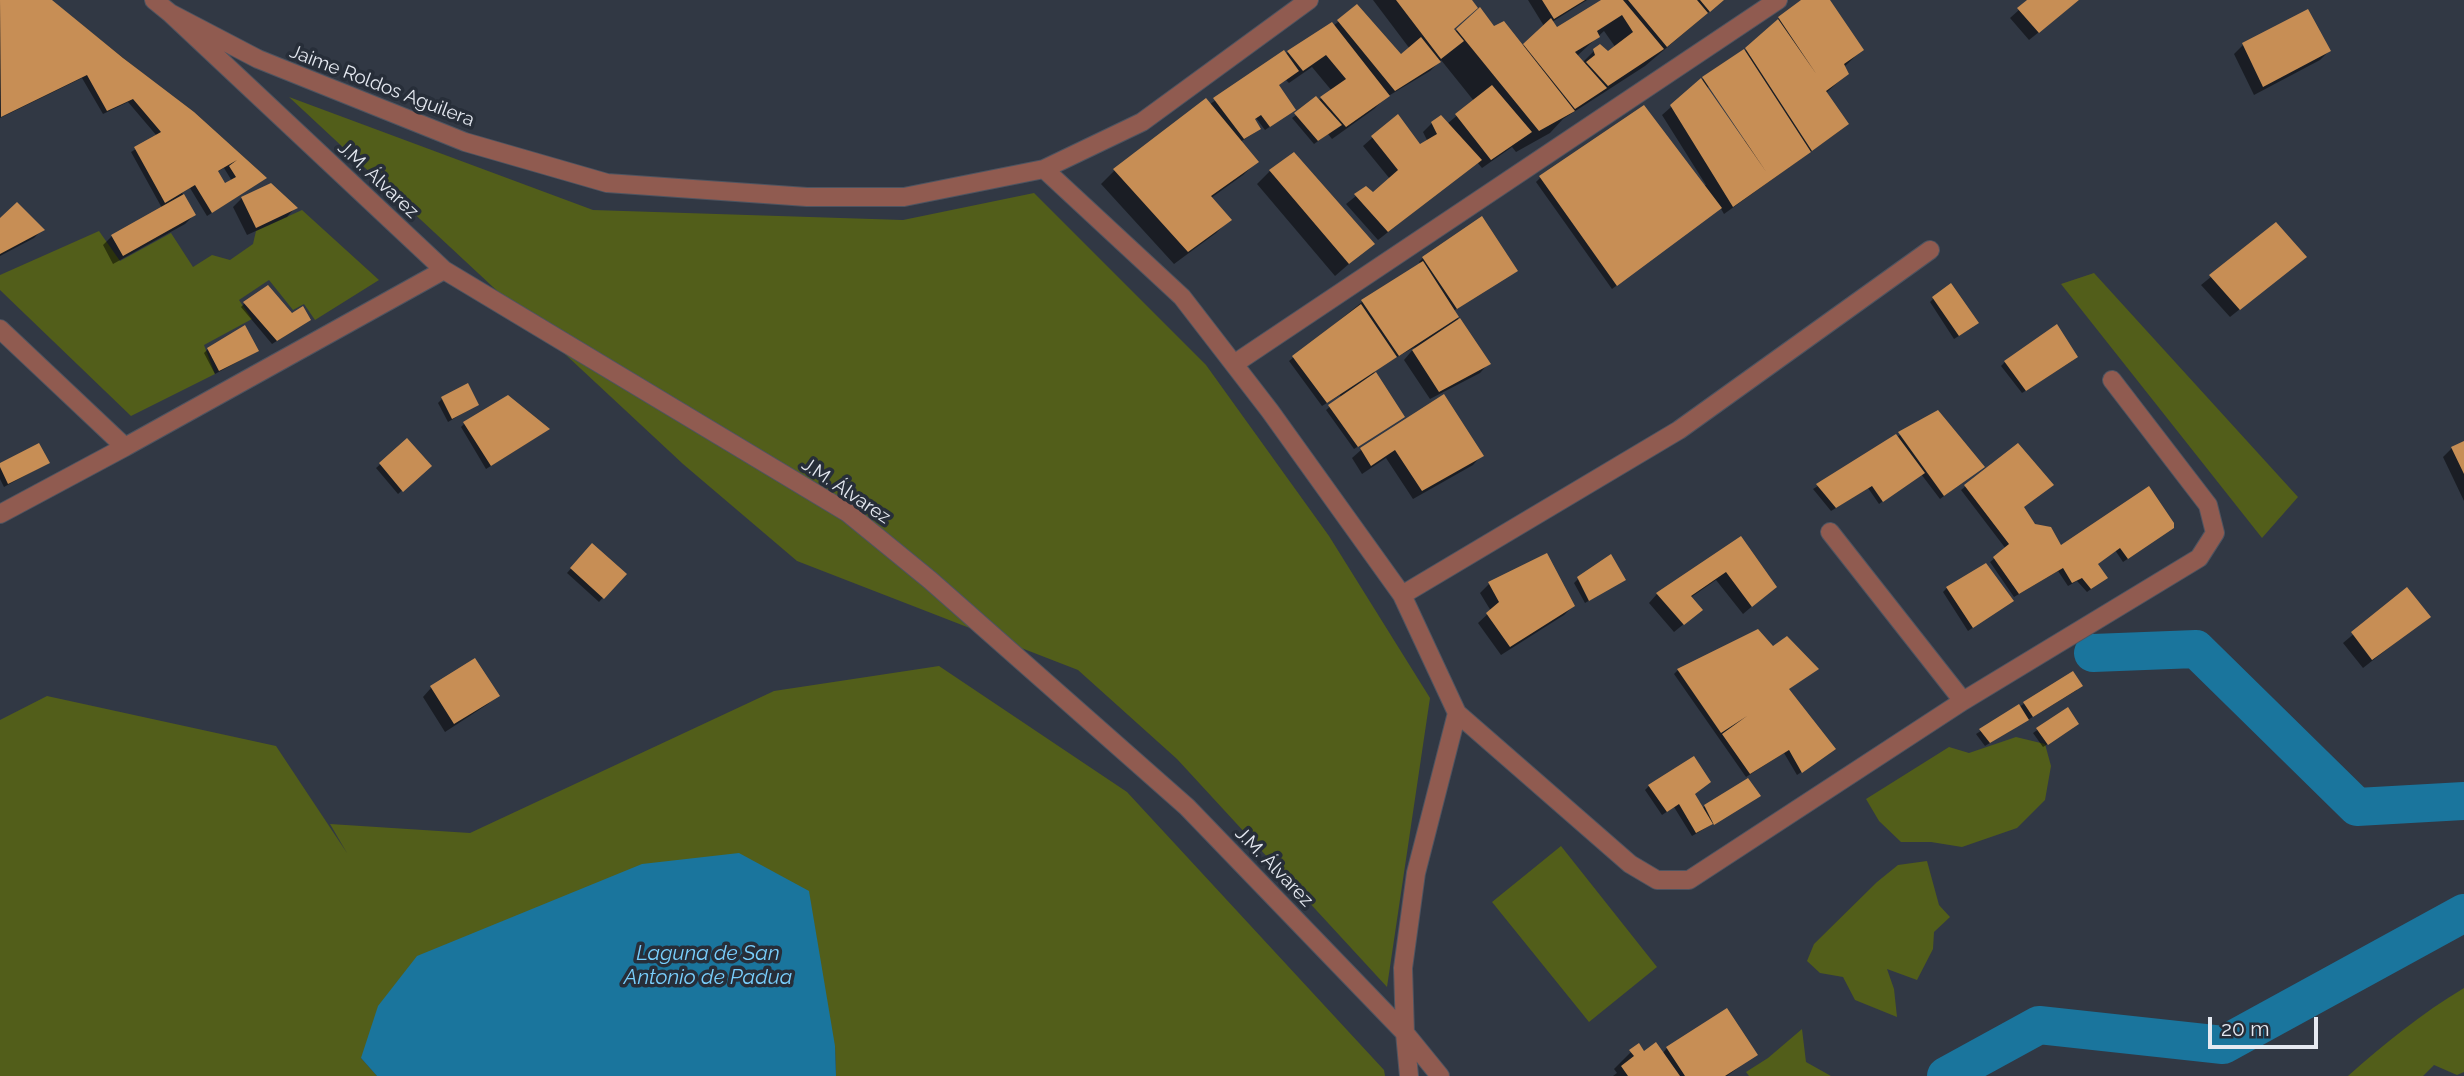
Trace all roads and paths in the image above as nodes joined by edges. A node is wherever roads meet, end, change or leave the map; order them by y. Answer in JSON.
{"nodes":[{"id":1,"x":154,"y":0,"type":"edge"},
{"id":2,"x":1309,"y":0,"type":"edge"},
{"id":3,"x":1778,"y":0,"type":"edge"},
{"id":4,"x":170,"y":13,"type":"junction"},
{"id":5,"x":1044,"y":169,"type":"junction"},
{"id":6,"x":1930,"y":250,"type":"dead end"},
{"id":7,"x":444,"y":270,"type":"junction"},
{"id":8,"x":0,"y":329,"type":"edge"},
{"id":9,"x":1234,"y":364,"type":"junction"},
{"id":10,"x":2112,"y":380,"type":"dead end"},
{"id":11,"x":125,"y":447,"type":"junction"},
{"id":12,"x":0,"y":514,"type":"edge"},
{"id":13,"x":1830,"y":532,"type":"dead end"},
{"id":14,"x":1402,"y":595,"type":"junction"},
{"id":15,"x":1964,"y":701,"type":"junction"},
{"id":16,"x":1457,"y":713,"type":"junction"},
{"id":17,"x":1405,"y":1033,"type":"junction"},
{"id":18,"x":1409,"y":1076,"type":"edge"},
{"id":19,"x":1440,"y":1076,"type":"edge"}],
"edges":[{"from":1,"to":4,"type":"street","name":"Jaime Roldos Aguilera"},
{"from":2,"to":5,"type":"street","name":"Jaime Roldos Aguilera"},
{"from":3,"to":9,"type":"street"},
{"from":4,"to":5,"type":"street","name":"Jaime Roldos Aguilera"},
{"from":4,"to":7,"type":"street","name":"J.M. Álvarez"},
{"from":5,"to":9,"type":"street"},
{"from":6,"to":14,"type":"street"},
{"from":7,"to":11,"type":"street"},
{"from":7,"to":17,"type":"street","name":"J.M. Álvarez"},
{"from":8,"to":11,"type":"street"},
{"from":9,"to":14,"type":"street"},
{"from":10,"to":15,"type":"street"},
{"from":11,"to":12,"type":"street"},
{"from":13,"to":15,"type":"street"},
{"from":14,"to":16,"type":"street"},
{"from":15,"to":16,"type":"street"},
{"from":16,"to":17,"type":"street"},
{"from":17,"to":18,"type":"street"},
{"from":17,"to":19,"type":"street","name":"J.M. Álvarez"}]}
